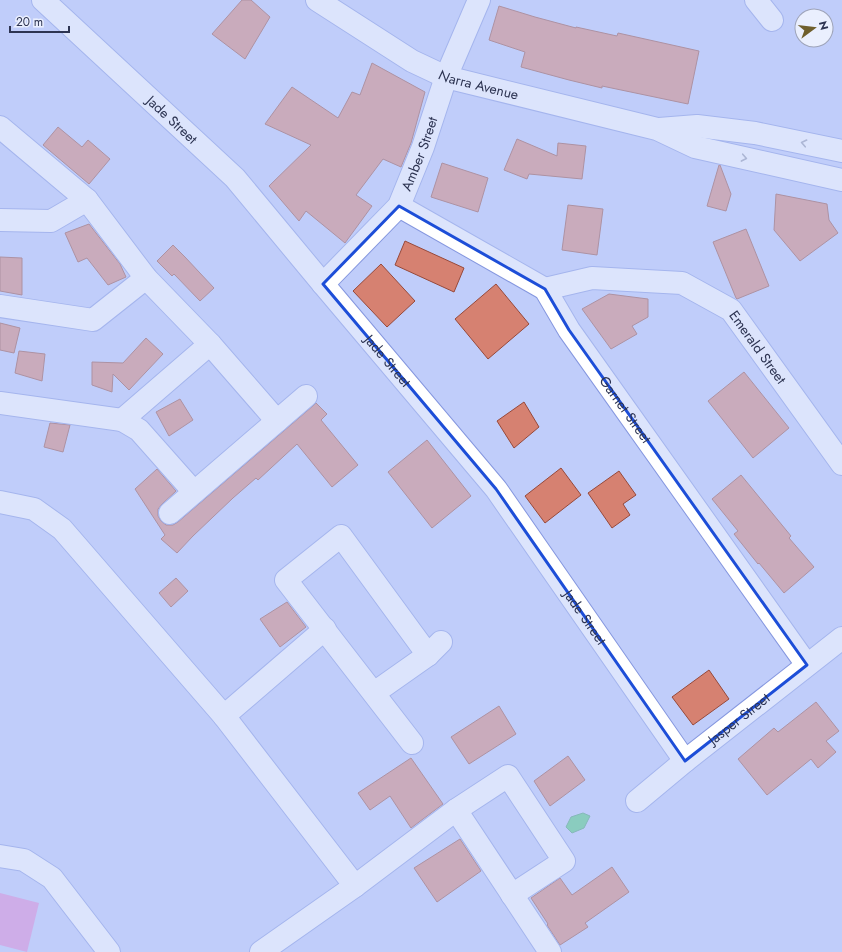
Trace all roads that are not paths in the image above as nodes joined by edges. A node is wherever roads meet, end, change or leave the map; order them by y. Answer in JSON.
{"nodes":[{"id":1,"x":43,"y":0,"type":"edge"},
{"id":2,"x":317,"y":0,"type":"edge"},
{"id":3,"x":479,"y":0,"type":"edge"},
{"id":4,"x":756,"y":0,"type":"edge"},
{"id":5,"x":772,"y":20,"type":"dead end"},
{"id":6,"x":446,"y":77,"type":"junction"},
{"id":7,"x":0,"y":127,"type":"edge"},
{"id":8,"x":658,"y":129,"type":"junction"},
{"id":9,"x":842,"y":152,"type":"edge"},
{"id":10,"x":842,"y":180,"type":"edge"},
{"id":11,"x":87,"y":200,"type":"junction"},
{"id":12,"x":399,"y":206,"type":"junction"},
{"id":13,"x":0,"y":220,"type":"edge"},
{"id":14,"x":146,"y":278,"type":"junction"},
{"id":15,"x":323,"y":284,"type":"junction"},
{"id":16,"x":545,"y":289,"type":"junction"},
{"id":17,"x":0,"y":306,"type":"edge"},
{"id":18,"x":210,"y":344,"type":"junction"},
{"id":19,"x":306,"y":396,"type":"dead end"},
{"id":20,"x":0,"y":403,"type":"edge"},
{"id":21,"x":122,"y":420,"type":"junction"},
{"id":22,"x":277,"y":421,"type":"junction"},
{"id":23,"x":842,"y":464,"type":"edge"},
{"id":24,"x":194,"y":492,"type":"junction"},
{"id":25,"x":0,"y":502,"type":"edge"},
{"id":26,"x":170,"y":513,"type":"dead end"},
{"id":27,"x":325,"y":629,"type":"junction"},
{"id":28,"x":842,"y":638,"type":"edge"},
{"id":29,"x":808,"y":665,"type":"junction"},
{"id":30,"x":374,"y":693,"type":"junction"},
{"id":31,"x":224,"y":716,"type":"junction"},
{"id":32,"x":412,"y":743,"type":"dead end"},
{"id":33,"x":685,"y":761,"type":"junction"},
{"id":34,"x":637,"y":801,"type":"dead end"},
{"id":35,"x":456,"y":810,"type":"junction"},
{"id":36,"x":0,"y":856,"type":"edge"},
{"id":37,"x":355,"y":886,"type":"junction"},
{"id":38,"x":512,"y":895,"type":"junction"},
{"id":39,"x":109,"y":952,"type":"edge"},
{"id":40,"x":261,"y":952,"type":"edge"},
{"id":41,"x":550,"y":952,"type":"edge"}],
"edges":[{"from":1,"to":15,"type":"street","name":"Jade Street"},
{"from":2,"to":6,"type":"street","name":"Narra Avenue"},
{"from":3,"to":6,"type":"street","name":"Amber Street"},
{"from":4,"to":5,"type":"street"},
{"from":6,"to":8,"type":"street","name":"Narra Avenue"},
{"from":6,"to":12,"type":"street","name":"Amber Street"},
{"from":7,"to":11,"type":"street"},
{"from":9,"to":8,"type":"street","name":"Narra Avenue","one_way":true},
{"from":8,"to":10,"type":"street","name":"Narra Avenue","one_way":true},
{"from":11,"to":13,"type":"street"},
{"from":11,"to":14,"type":"street"},
{"from":12,"to":15,"type":"street","name":"Amber Street"},
{"from":12,"to":16,"type":"street"},
{"from":14,"to":17,"type":"street"},
{"from":14,"to":18,"type":"street"},
{"from":15,"to":33,"type":"street","name":"Jade Street"},
{"from":16,"to":23,"type":"street","name":"Emerald Street"},
{"from":16,"to":29,"type":"street","name":"Garnet Street"},
{"from":18,"to":21,"type":"street"},
{"from":18,"to":22,"type":"street"},
{"from":19,"to":22,"type":"street"},
{"from":20,"to":21,"type":"street"},
{"from":21,"to":24,"type":"street"},
{"from":22,"to":24,"type":"street"},
{"from":24,"to":26,"type":"street"},
{"from":25,"to":31,"type":"street"},
{"from":27,"to":30,"type":"street"},
{"from":27,"to":30,"type":"street"},
{"from":27,"to":31,"type":"street"},
{"from":28,"to":29,"type":"street","name":"Jasper Street"},
{"from":29,"to":33,"type":"street","name":"Jasper Street"},
{"from":30,"to":32,"type":"street"},
{"from":31,"to":37,"type":"street"},
{"from":33,"to":34,"type":"street","name":"Jasper Street"},
{"from":35,"to":37,"type":"street"},
{"from":35,"to":38,"type":"street"},
{"from":35,"to":38,"type":"street"},
{"from":36,"to":39,"type":"street"},
{"from":37,"to":40,"type":"street"},
{"from":38,"to":41,"type":"street"}]}
